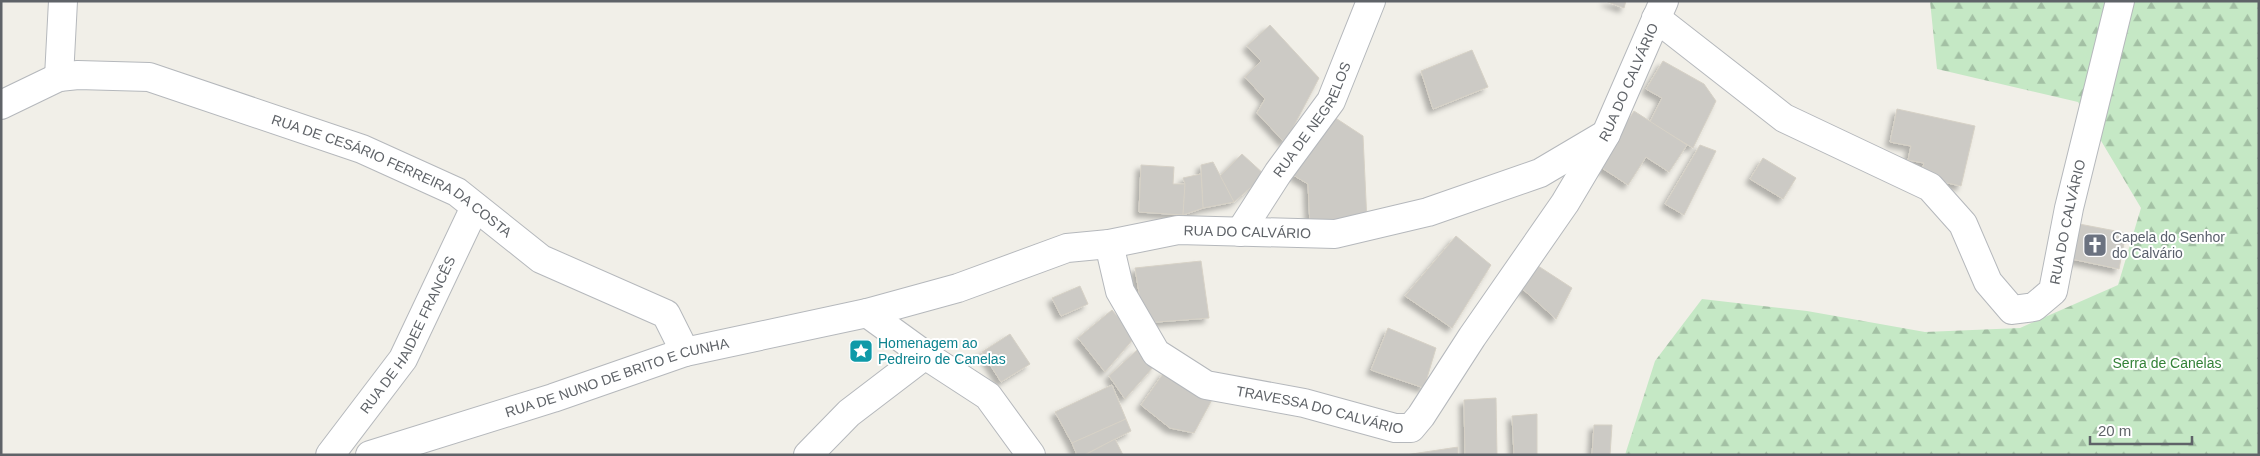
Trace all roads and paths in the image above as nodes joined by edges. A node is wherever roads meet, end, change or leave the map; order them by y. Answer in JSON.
{"nodes":[{"id":1,"x":63,"y":1,"type":"edge"},
{"id":2,"x":1371,"y":1,"type":"edge"},
{"id":3,"x":2120,"y":1,"type":"edge"},
{"id":4,"x":1660,"y":10,"type":"edge"},
{"id":5,"x":59,"y":77,"type":"junction"},
{"id":6,"x":1,"y":105,"type":"edge"},
{"id":7,"x":1606,"y":134,"type":"junction"},
{"id":8,"x":475,"y":207,"type":"junction"},
{"id":9,"x":1240,"y":232,"type":"junction"},
{"id":10,"x":1109,"y":244,"type":"junction"},
{"id":11,"x":867,"y":313,"type":"junction"},
{"id":12,"x":685,"y":352,"type":"junction"},
{"id":13,"x":924,"y":355,"type":"junction"},
{"id":14,"x":330,"y":455,"type":"edge"},
{"id":15,"x":370,"y":455,"type":"edge"},
{"id":16,"x":808,"y":455,"type":"edge"},
{"id":17,"x":1031,"y":455,"type":"edge"}],
"edges":[{"from":1,"to":5,"type":"street"},
{"from":2,"to":9,"type":"street","name":"RUA DE NEGRELOS"},
{"from":3,"to":4,"type":"street","name":"RUA DO CALVÁRIO"},
{"from":4,"to":7,"type":"street","name":"RUA DO CALVÁRIO"},
{"from":5,"to":6,"type":"street"},
{"from":5,"to":8,"type":"street","name":"RUA DE CESÁRIO FERREIRA DA COSTA"},
{"from":7,"to":9,"type":"street","name":"RUA DO CALVÁRIO"},
{"from":7,"to":10,"type":"street","name":"TRAVESSA DO CALVÁRIO"},
{"from":8,"to":12,"type":"street","name":"RUA DE CESÁRIO FERREIRA DA COSTA"},
{"from":8,"to":14,"type":"street","name":"RUA DE HAIDEE FRANCÊS"},
{"from":9,"to":10,"type":"street","name":"RUA DO CALVÁRIO"},
{"from":10,"to":11,"type":"street","name":"RUA DO CALVÁRIO"},
{"from":11,"to":12,"type":"street","name":"RUA DE NUNO DE BRITO E CUNHA"},
{"from":11,"to":13,"type":"street"},
{"from":12,"to":15,"type":"street","name":"RUA DE NUNO DE BRITO E CUNHA"},
{"from":13,"to":16,"type":"street"},
{"from":13,"to":17,"type":"street"}]}
